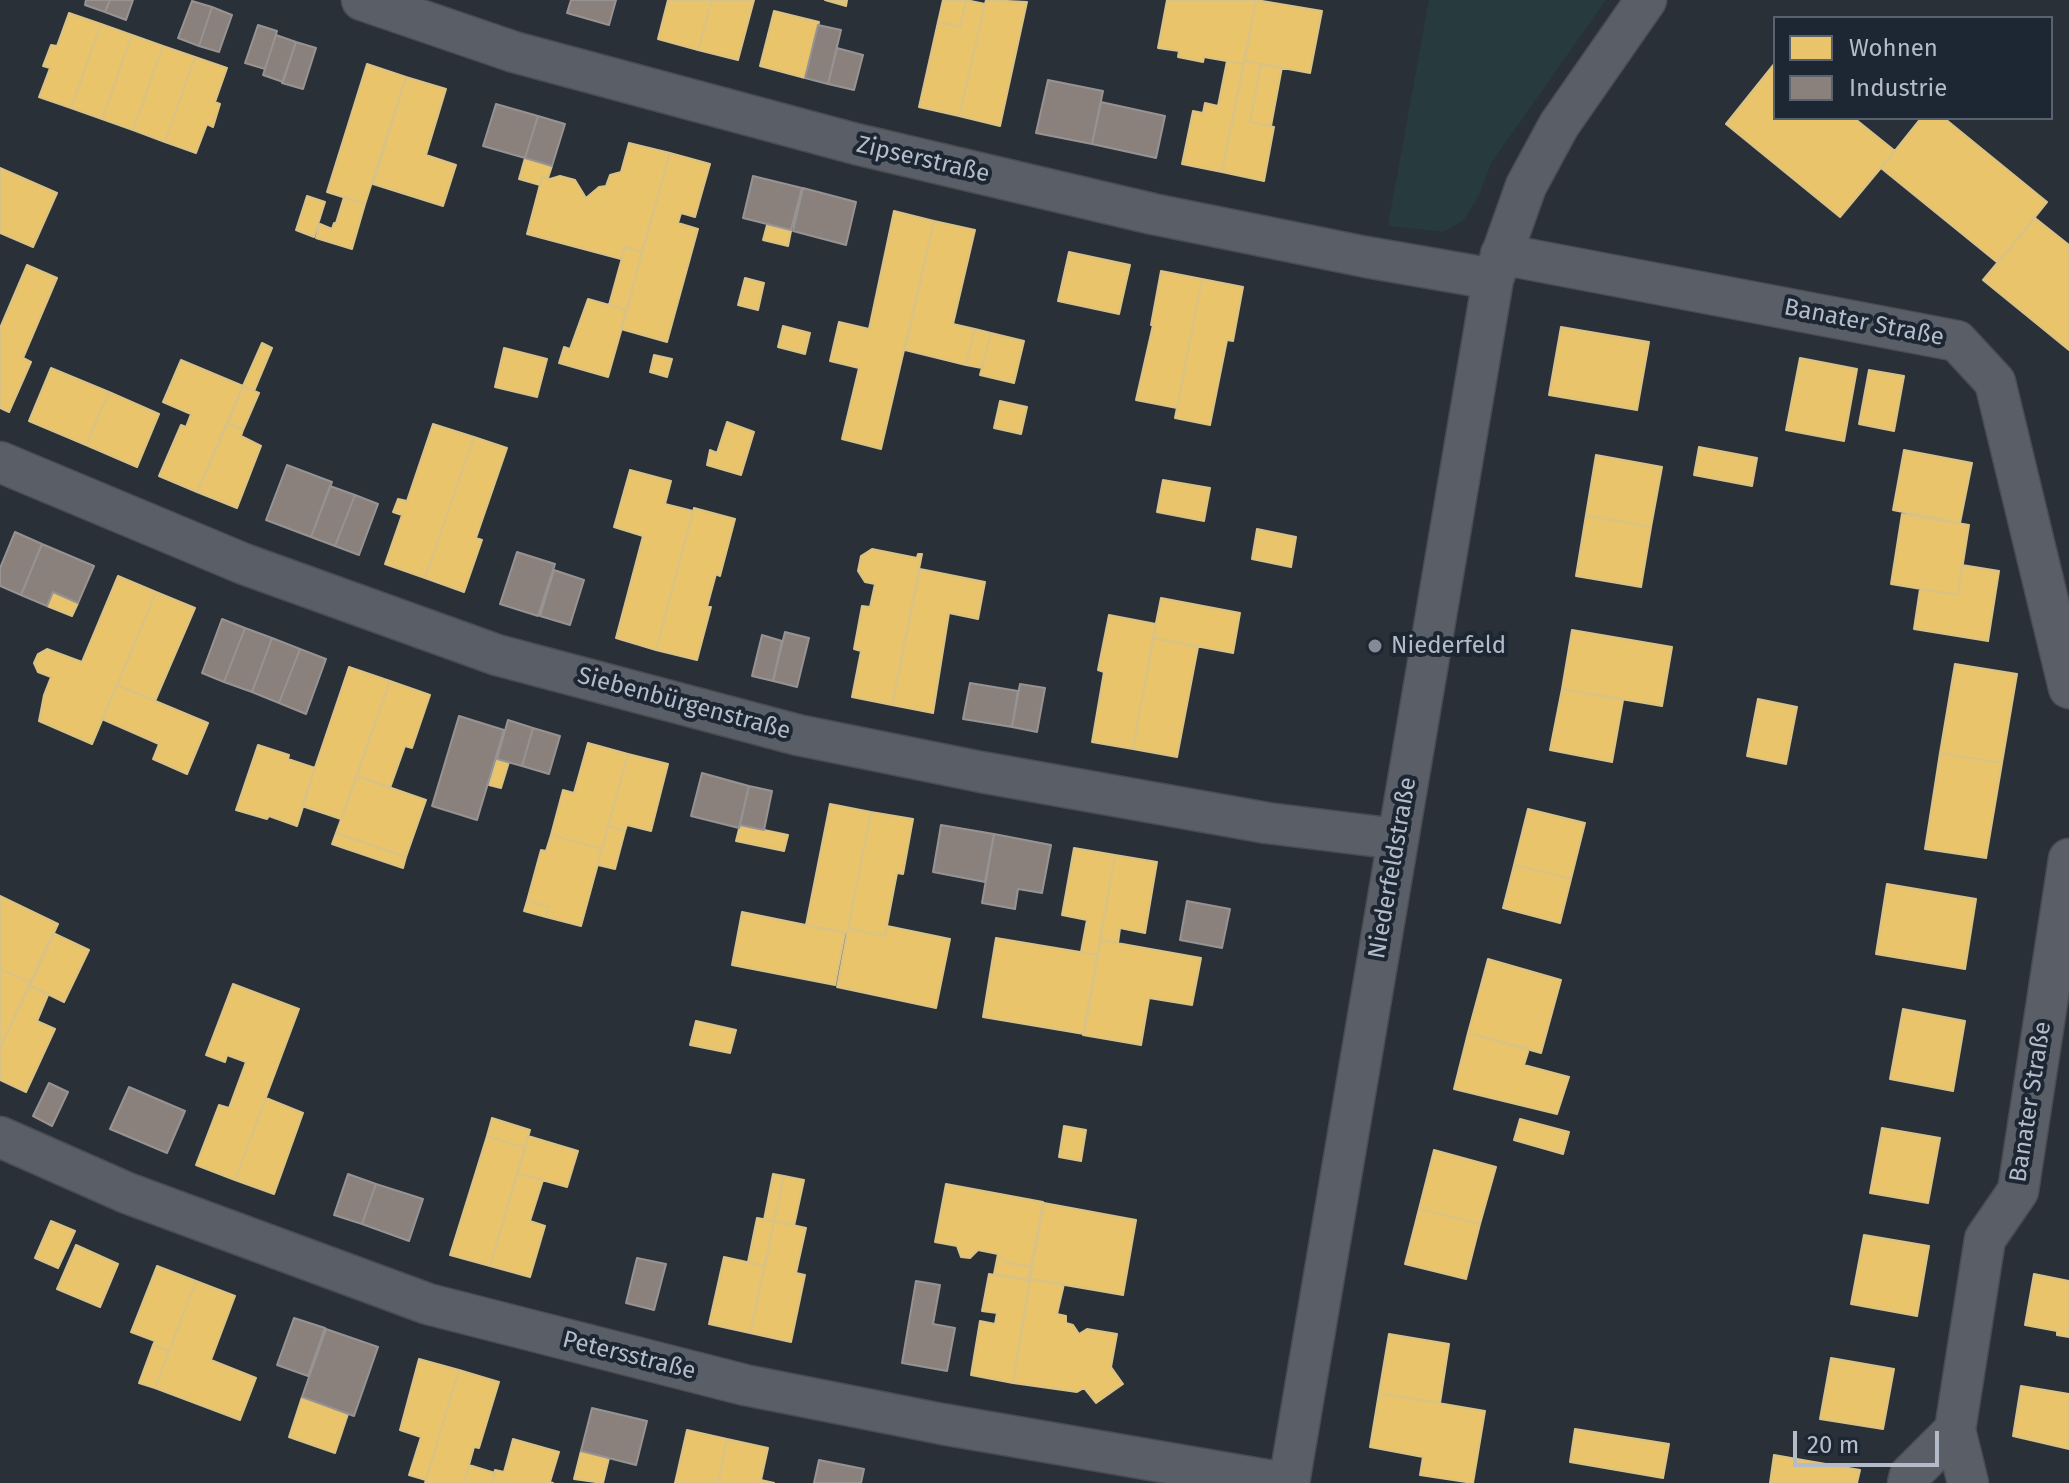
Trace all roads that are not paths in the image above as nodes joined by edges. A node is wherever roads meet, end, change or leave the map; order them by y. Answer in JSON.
{"nodes":[{"id":1,"x":362,"y":0,"type":"edge"},
{"id":2,"x":1646,"y":0,"type":"edge"},
{"id":3,"x":1497,"y":267,"type":"junction"},
{"id":4,"x":0,"y":462,"type":"edge"},
{"id":5,"x":2069,"y":688,"type":"edge"},
{"id":6,"x":1397,"y":839,"type":"junction"},
{"id":7,"x":2069,"y":859,"type":"edge"},
{"id":8,"x":0,"y":1137,"type":"edge"},
{"id":9,"x":1955,"y":1430,"type":"junction"},
{"id":10,"x":1287,"y":1483,"type":"edge"},
{"id":11,"x":1908,"y":1483,"type":"edge"},
{"id":12,"x":1968,"y":1483,"type":"edge"}],
"edges":[{"from":1,"to":3,"type":"street","name":"Zipserstraße"},
{"from":2,"to":3,"type":"street","name":"Niederfeldstraße"},
{"from":3,"to":5,"type":"street","name":"Banater Straße"},
{"from":3,"to":6,"type":"street","name":"Niederfeldstraße"},
{"from":4,"to":6,"type":"street","name":"Siebenbürgenstraße"},
{"from":6,"to":10,"type":"street","name":"Niederfeldstraße"},
{"from":7,"to":9,"type":"street","name":"Banater Straße"},
{"from":8,"to":10,"type":"street","name":"Petersstraße"},
{"from":9,"to":11,"type":"street"},
{"from":9,"to":12,"type":"street","name":"Banater Straße"}]}
